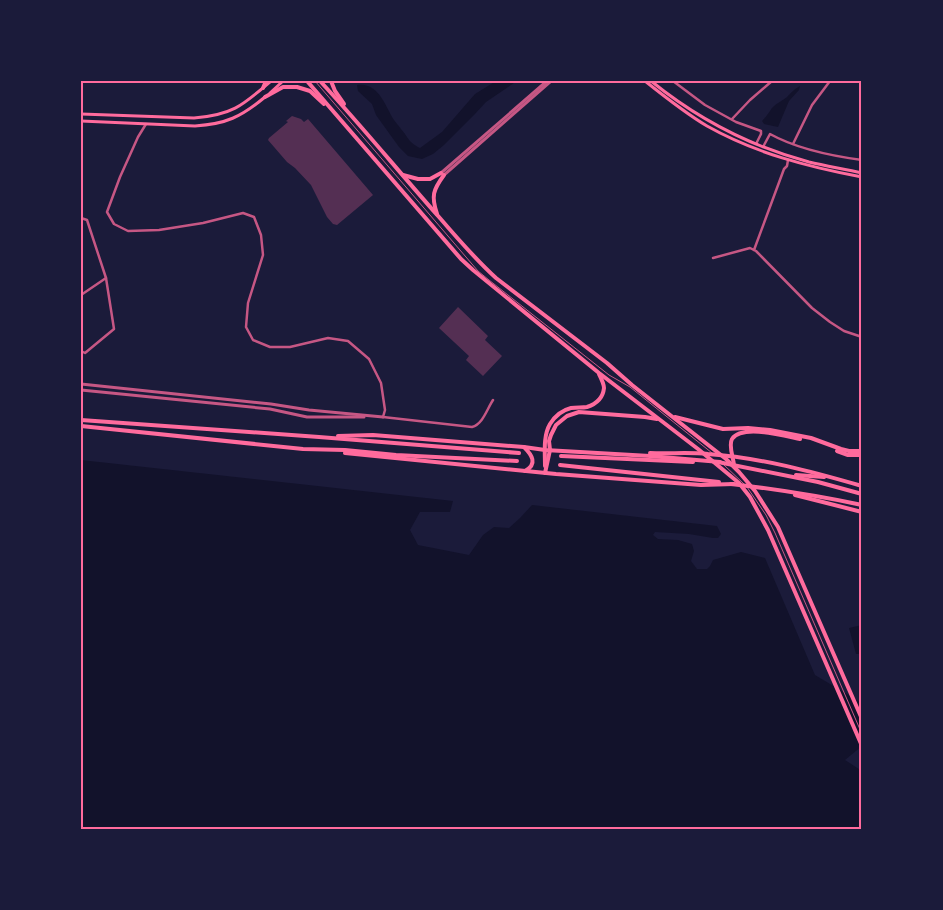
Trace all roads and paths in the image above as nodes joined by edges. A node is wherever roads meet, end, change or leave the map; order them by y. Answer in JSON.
{"nodes":[{"id":1,"x":266,"y":81,"type":"edge"},
{"id":2,"x":271,"y":81,"type":"edge"},
{"id":3,"x":284,"y":81,"type":"edge"},
{"id":4,"x":308,"y":81,"type":"edge"},
{"id":5,"x":315,"y":81,"type":"edge"},
{"id":6,"x":320,"y":81,"type":"edge"},
{"id":7,"x":331,"y":81,"type":"edge"},
{"id":8,"x":546,"y":81,"type":"edge"},
{"id":9,"x":551,"y":81,"type":"edge"},
{"id":10,"x":645,"y":81,"type":"edge"},
{"id":11,"x":651,"y":81,"type":"edge"},
{"id":12,"x":673,"y":81,"type":"edge"},
{"id":13,"x":772,"y":81,"type":"edge"},
{"id":14,"x":830,"y":81,"type":"edge"},
{"id":15,"x":263,"y":88,"type":"junction"},
{"id":16,"x":265,"y":97,"type":"junction"},
{"id":17,"x":81,"y":114,"type":"edge"},
{"id":18,"x":351,"y":114,"type":"junction"},
{"id":19,"x":338,"y":118,"type":"junction"},
{"id":20,"x":732,"y":119,"type":"junction"},
{"id":21,"x":81,"y":121,"type":"edge"},
{"id":22,"x":146,"y":124,"type":"junction"},
{"id":23,"x":756,"y":144,"type":"junction"},
{"id":24,"x":793,"y":144,"type":"junction"},
{"id":25,"x":763,"y":147,"type":"junction"},
{"id":26,"x":788,"y":160,"type":"junction"},
{"id":27,"x":862,"y":160,"type":"edge"},
{"id":28,"x":862,"y":173,"type":"edge"},
{"id":29,"x":443,"y":174,"type":"junction"},
{"id":30,"x":402,"y":175,"type":"junction"},
{"id":31,"x":862,"y":177,"type":"edge"},
{"id":32,"x":438,"y":216,"type":"junction"},
{"id":33,"x":81,"y":218,"type":"edge"},
{"id":34,"x":754,"y":250,"type":"junction"},
{"id":35,"x":713,"y":258,"type":"dead end"},
{"id":36,"x":106,"y":278,"type":"junction"},
{"id":37,"x":81,"y":296,"type":"edge"},
{"id":38,"x":862,"y":337,"type":"edge"},
{"id":39,"x":81,"y":351,"type":"edge"},
{"id":40,"x":599,"y":373,"type":"junction"},
{"id":41,"x":81,"y":384,"type":"edge"},
{"id":42,"x":81,"y":390,"type":"edge"},
{"id":43,"x":492,"y":400,"type":"dead end"},
{"id":44,"x":383,"y":417,"type":"junction"},
{"id":45,"x":672,"y":417,"type":"junction"},
{"id":46,"x":658,"y":419,"type":"junction"},
{"id":47,"x":81,"y":420,"type":"edge"},
{"id":48,"x":81,"y":426,"type":"edge"},
{"id":49,"x":319,"y":436,"type":"junction"},
{"id":50,"x":524,"y":447,"type":"junction"},
{"id":51,"x":303,"y":448,"type":"junction"},
{"id":52,"x":545,"y":450,"type":"junction"},
{"id":53,"x":550,"y":450,"type":"junction"},
{"id":54,"x":862,"y":450,"type":"edge"},
{"id":55,"x":519,"y":453,"type":"dead end"},
{"id":56,"x":611,"y":454,"type":"junction"},
{"id":57,"x":862,"y":455,"type":"edge"},
{"id":58,"x":560,"y":456,"type":"dead end"},
{"id":59,"x":517,"y":461,"type":"dead end"},
{"id":60,"x":720,"y":462,"type":"junction"},
{"id":61,"x":560,"y":465,"type":"dead end"},
{"id":62,"x":734,"y":467,"type":"junction"},
{"id":63,"x":525,"y":471,"type":"junction"},
{"id":64,"x":545,"y":473,"type":"junction"},
{"id":65,"x":779,"y":474,"type":"junction"},
{"id":66,"x":836,"y":478,"type":"junction"},
{"id":67,"x":734,"y":484,"type":"junction"},
{"id":68,"x":862,"y":486,"type":"edge"},
{"id":69,"x":771,"y":489,"type":"junction"},
{"id":70,"x":862,"y":494,"type":"edge"},
{"id":71,"x":862,"y":505,"type":"edge"},
{"id":72,"x":862,"y":512,"type":"edge"},
{"id":73,"x":862,"y":719,"type":"edge"},
{"id":74,"x":862,"y":734,"type":"edge"},
{"id":75,"x":862,"y":746,"type":"edge"}],
"edges":[{"from":1,"to":15,"type":"main road"},
{"from":2,"to":15,"type":"main road"},
{"from":3,"to":16,"type":"main road"},
{"from":4,"to":19,"type":"main road"},
{"from":5,"to":74,"type":"lane"},
{"from":6,"to":18,"type":"main road"},
{"from":7,"to":18,"type":"main road"},
{"from":8,"to":29,"type":"street"},
{"from":9,"to":29,"type":"street"},
{"from":10,"to":26,"type":"main road"},
{"from":11,"to":23,"type":"main road"},
{"from":12,"to":20,"type":"street"},
{"from":13,"to":20,"type":"street"},
{"from":14,"to":24,"type":"street"},
{"from":15,"to":17,"type":"main road"},
{"from":16,"to":19,"type":"main road"},
{"from":16,"to":22,"type":"main road"},
{"from":18,"to":30,"type":"main road"},
{"from":19,"to":40,"type":"main road"},
{"from":20,"to":23,"type":"street"},
{"from":21,"to":22,"type":"main road"},
{"from":22,"to":44,"type":"street"},
{"from":23,"to":25,"type":"main road"},
{"from":24,"to":25,"type":"street"},
{"from":24,"to":27,"type":"street"},
{"from":25,"to":28,"type":"main road"},
{"from":26,"to":31,"type":"main road"},
{"from":26,"to":34,"type":"street"},
{"from":29,"to":30,"type":"main road"},
{"from":29,"to":32,"type":"main road"},
{"from":30,"to":32,"type":"main road"},
{"from":32,"to":45,"type":"main road"},
{"from":33,"to":36,"type":"street"},
{"from":34,"to":35,"type":"street"},
{"from":34,"to":38,"type":"street"},
{"from":36,"to":37,"type":"street"},
{"from":36,"to":39,"type":"street"},
{"from":40,"to":46,"type":"main road"},
{"from":40,"to":52,"type":"main road"},
{"from":41,"to":44,"type":"street"},
{"from":42,"to":44,"type":"street"},
{"from":43,"to":44,"type":"street"},
{"from":45,"to":54,"type":"main road"},
{"from":45,"to":62,"type":"main road"},
{"from":46,"to":53,"type":"main road"},
{"from":46,"to":75,"type":"main road"},
{"from":47,"to":49,"type":"main road"},
{"from":48,"to":51,"type":"main road"},
{"from":49,"to":50,"type":"main road"},
{"from":49,"to":55,"type":"main road"},
{"from":50,"to":52,"type":"main road"},
{"from":50,"to":63,"type":"main road"},
{"from":51,"to":59,"type":"main road"},
{"from":51,"to":63,"type":"main road"},
{"from":52,"to":53,"type":"main road"},
{"from":52,"to":64,"type":"main road"},
{"from":53,"to":56,"type":"main road"},
{"from":53,"to":64,"type":"main road"},
{"from":56,"to":60,"type":"main road"},
{"from":56,"to":66,"type":"main road"},
{"from":57,"to":62,"type":"main road"},
{"from":58,"to":60,"type":"main road"},
{"from":60,"to":65,"type":"main road"},
{"from":61,"to":67,"type":"main road"},
{"from":62,"to":73,"type":"main road"},
{"from":63,"to":64,"type":"main road"},
{"from":64,"to":67,"type":"main road"},
{"from":65,"to":66,"type":"main road"},
{"from":65,"to":70,"type":"main road"},
{"from":66,"to":68,"type":"main road"},
{"from":67,"to":69,"type":"main road"},
{"from":69,"to":71,"type":"main road"},
{"from":69,"to":72,"type":"main road"}]}
